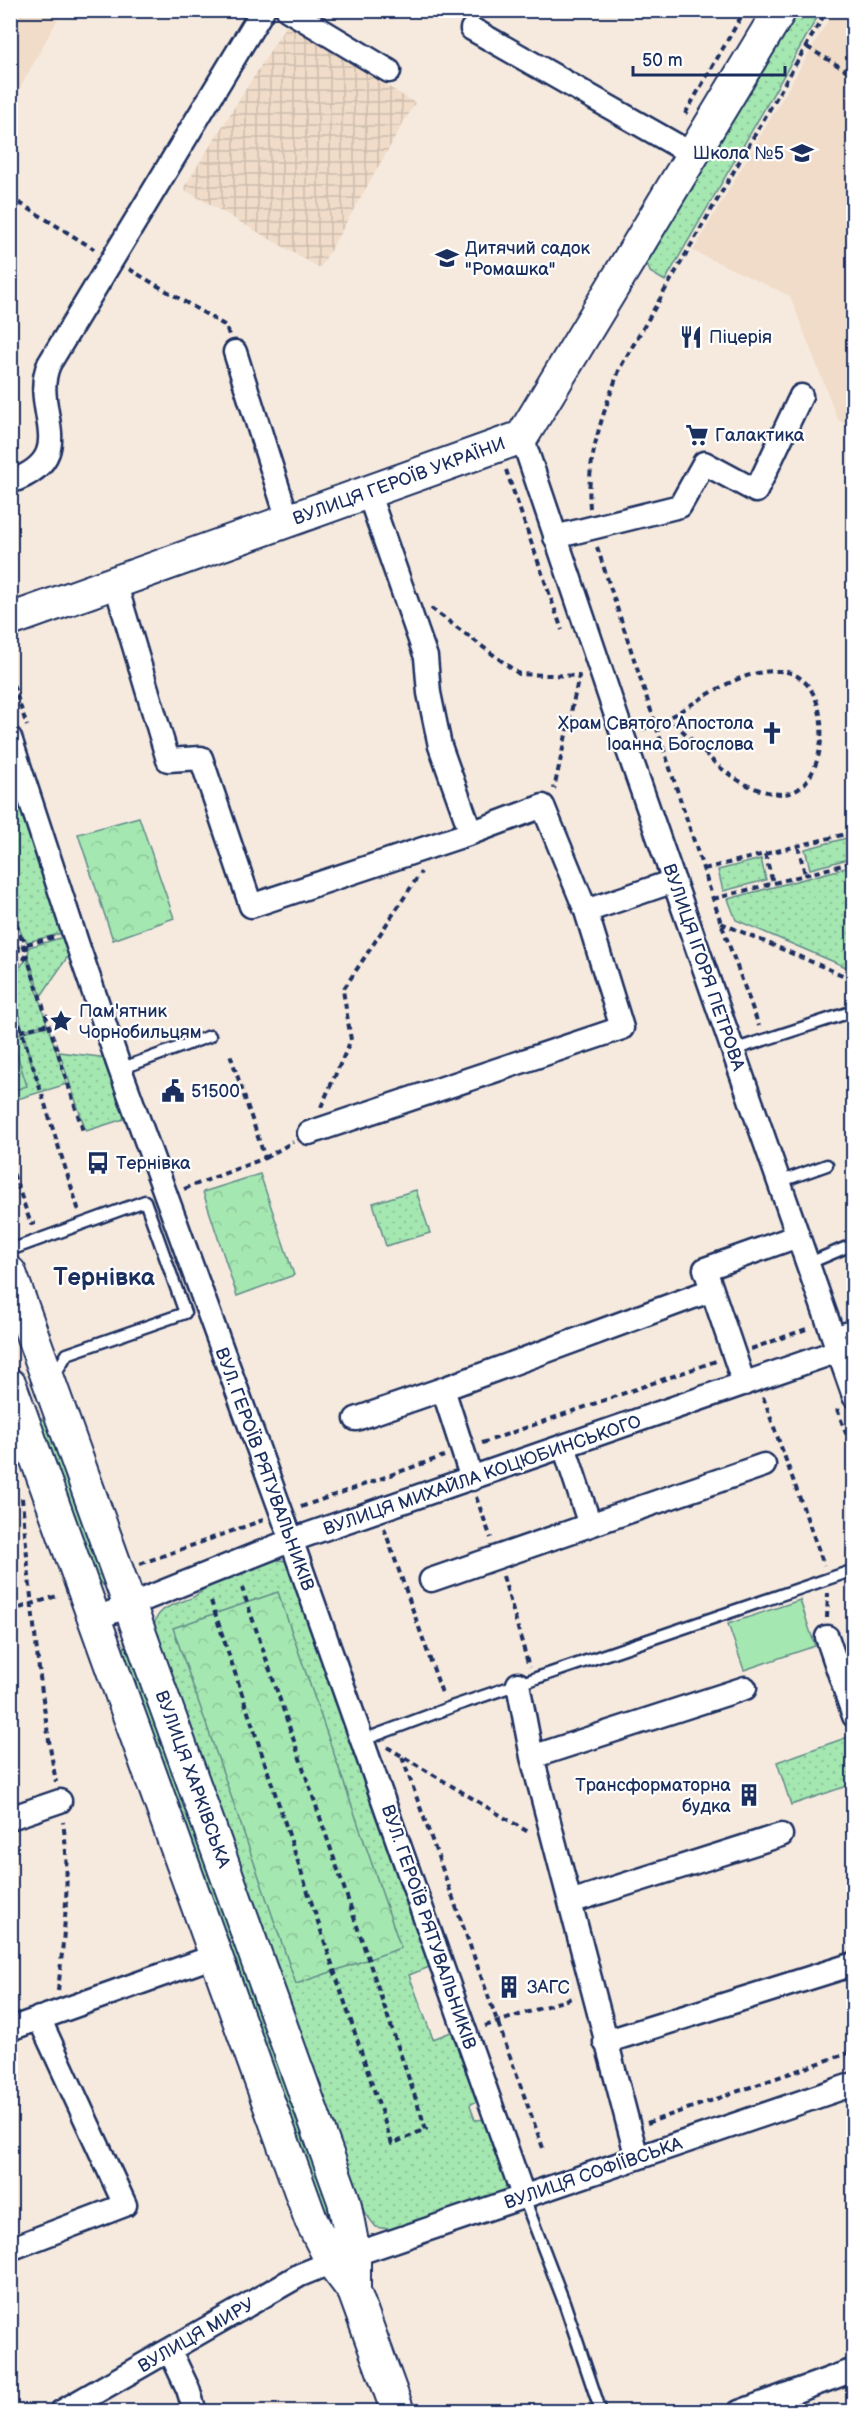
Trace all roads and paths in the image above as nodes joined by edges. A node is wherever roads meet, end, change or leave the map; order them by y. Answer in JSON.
{"nodes":[{"id":1,"x":263,"y":10,"type":"edge"},
{"id":2,"x":288,"y":10,"type":"edge"},
{"id":3,"x":745,"y":10,"type":"edge"},
{"id":4,"x":780,"y":10,"type":"edge"},
{"id":5,"x":472,"y":29,"type":"dead end"},
{"id":6,"x":807,"y":46,"type":"dead end"},
{"id":7,"x":389,"y":71,"type":"dead end"},
{"id":8,"x":854,"y":75,"type":"edge"},
{"id":9,"x":680,"y":148,"type":"junction"},
{"id":10,"x":10,"y":197,"type":"edge"},
{"id":11,"x":111,"y":259,"type":"junction"},
{"id":12,"x":235,"y":352,"type":"joint"},
{"id":13,"x":801,"y":396,"type":"dead end"},
{"id":14,"x":522,"y":437,"type":"junction"},
{"id":15,"x":10,"y":482,"type":"edge"},
{"id":16,"x":368,"y":492,"type":"junction"},
{"id":17,"x":288,"y":520,"type":"junction"},
{"id":18,"x":555,"y":537,"type":"junction"},
{"id":19,"x":115,"y":582,"type":"junction"},
{"id":20,"x":401,"y":585,"type":"junction"},
{"id":21,"x":10,"y":620,"type":"edge"},
{"id":22,"x":655,"y":725,"type":"junction"},
{"id":23,"x":633,"y":732,"type":"dead end"},
{"id":24,"x":10,"y":738,"type":"edge"},
{"id":25,"x":543,"y":806,"type":"junction"},
{"id":26,"x":471,"y":832,"type":"junction"},
{"id":27,"x":853,"y":834,"type":"edge"},
{"id":28,"x":441,"y":843,"type":"junction"},
{"id":29,"x":798,"y":846,"type":"junction"},
{"id":30,"x":765,"y":854,"type":"junction"},
{"id":31,"x":854,"y":862,"type":"edge"},
{"id":32,"x":704,"y":869,"type":"dead end"},
{"id":33,"x":805,"y":874,"type":"junction"},
{"id":34,"x":674,"y":880,"type":"junction"},
{"id":35,"x":773,"y":883,"type":"junction"},
{"id":36,"x":713,"y":899,"type":"dead end"},
{"id":37,"x":10,"y":904,"type":"edge"},
{"id":38,"x":586,"y":911,"type":"junction"},
{"id":39,"x":721,"y":923,"type":"dead end"},
{"id":40,"x":10,"y":932,"type":"edge"},
{"id":41,"x":73,"y":932,"type":"junction"},
{"id":42,"x":20,"y":935,"type":"junction"},
{"id":43,"x":10,"y":940,"type":"edge"},
{"id":44,"x":27,"y":944,"type":"junction"},
{"id":45,"x":27,"y":955,"type":"junction"},
{"id":46,"x":10,"y":959,"type":"edge"},
{"id":47,"x":10,"y":967,"type":"edge"},
{"id":48,"x":854,"y":980,"type":"edge"},
{"id":49,"x":10,"y":994,"type":"edge"},
{"id":50,"x":854,"y":1011,"type":"edge"},
{"id":51,"x":48,"y":1024,"type":"junction"},
{"id":52,"x":22,"y":1031,"type":"junction"},
{"id":53,"x":10,"y":1034,"type":"edge"},
{"id":54,"x":210,"y":1036,"type":"dead end"},
{"id":55,"x":733,"y":1050,"type":"junction"},
{"id":56,"x":230,"y":1054,"type":"dead end"},
{"id":57,"x":120,"y":1069,"type":"junction"},
{"id":58,"x":83,"y":1131,"type":"dead end"},
{"id":59,"x":309,"y":1133,"type":"junction"},
{"id":60,"x":265,"y":1158,"type":"junction"},
{"id":61,"x":10,"y":1164,"type":"edge"},
{"id":62,"x":827,"y":1166,"type":"dead end"},
{"id":63,"x":779,"y":1182,"type":"junction"},
{"id":64,"x":183,"y":1190,"type":"dead end"},
{"id":65,"x":78,"y":1208,"type":"dead end"},
{"id":66,"x":31,"y":1224,"type":"dead end"},
{"id":67,"x":798,"y":1236,"type":"junction"},
{"id":68,"x":854,"y":1244,"type":"edge"},
{"id":69,"x":10,"y":1250,"type":"edge"},
{"id":70,"x":807,"y":1264,"type":"junction"},
{"id":71,"x":10,"y":1273,"type":"edge"},
{"id":72,"x":712,"y":1290,"type":"junction"},
{"id":73,"x":854,"y":1325,"type":"edge"},
{"id":74,"x":834,"y":1342,"type":"junction"},
{"id":75,"x":51,"y":1384,"type":"junction"},
{"id":76,"x":752,"y":1388,"type":"junction"},
{"id":77,"x":443,"y":1389,"type":"junction"},
{"id":78,"x":12,"y":1394,"type":"edge"},
{"id":79,"x":844,"y":1399,"type":"edge"},
{"id":80,"x":356,"y":1419,"type":"dead end"},
{"id":81,"x":564,"y":1446,"type":"junction"},
{"id":82,"x":854,"y":1455,"type":"edge"},
{"id":83,"x":764,"y":1465,"type":"dead end"},
{"id":84,"x":473,"y":1484,"type":"junction"},
{"id":85,"x":22,"y":1490,"type":"dead end"},
{"id":86,"x":382,"y":1522,"type":"dead end"},
{"id":87,"x":591,"y":1525,"type":"junction"},
{"id":88,"x":291,"y":1540,"type":"junction"},
{"id":89,"x":498,"y":1557,"type":"junction"},
{"id":90,"x":854,"y":1570,"type":"edge"},
{"id":91,"x":829,"y":1578,"type":"junction"},
{"id":92,"x":431,"y":1580,"type":"dead end"},
{"id":93,"x":84,"y":1588,"type":"junction"},
{"id":94,"x":242,"y":1588,"type":"dead end"},
{"id":95,"x":211,"y":1601,"type":"dead end"},
{"id":96,"x":130,"y":1604,"type":"junction"},
{"id":97,"x":32,"y":1605,"type":"junction"},
{"id":98,"x":10,"y":1611,"type":"edge"},
{"id":99,"x":95,"y":1619,"type":"junction"},
{"id":100,"x":827,"y":1637,"type":"joint"},
{"id":101,"x":525,"y":1682,"type":"junction"},
{"id":102,"x":745,"y":1688,"type":"dead end"},
{"id":103,"x":447,"y":1708,"type":"junction"},
{"id":104,"x":854,"y":1716,"type":"edge"},
{"id":105,"x":367,"y":1739,"type":"junction"},
{"id":106,"x":402,"y":1756,"type":"junction"},
{"id":107,"x":532,"y":1757,"type":"junction"},
{"id":108,"x":60,"y":1801,"type":"junction"},
{"id":109,"x":10,"y":1818,"type":"edge"},
{"id":110,"x":781,"y":1835,"type":"dead end"},
{"id":111,"x":556,"y":1849,"type":"junction"},
{"id":112,"x":570,"y":1902,"type":"junction"},
{"id":113,"x":215,"y":1956,"type":"junction"},
{"id":114,"x":854,"y":1964,"type":"edge"},
{"id":115,"x":592,"y":1991,"type":"junction"},
{"id":116,"x":47,"y":2015,"type":"junction"},
{"id":117,"x":498,"y":2022,"type":"junction"},
{"id":118,"x":10,"y":2028,"type":"edge"},
{"id":119,"x":466,"y":2032,"type":"junction"},
{"id":120,"x":605,"y":2042,"type":"junction"},
{"id":121,"x":854,"y":2051,"type":"edge"},
{"id":122,"x":854,"y":2084,"type":"edge"},
{"id":123,"x":629,"y":2129,"type":"junction"},
{"id":124,"x":543,"y":2148,"type":"dead end"},
{"id":125,"x":637,"y":2158,"type":"junction"},
{"id":126,"x":524,"y":2198,"type":"junction"},
{"id":127,"x":10,"y":2249,"type":"edge"},
{"id":128,"x":343,"y":2258,"type":"junction"},
{"id":129,"x":170,"y":2351,"type":"junction"},
{"id":130,"x":854,"y":2370,"type":"edge"},
{"id":131,"x":61,"y":2412,"type":"edge"},
{"id":132,"x":195,"y":2412,"type":"edge"},
{"id":133,"x":398,"y":2412,"type":"edge"},
{"id":134,"x":601,"y":2412,"type":"edge"},
{"id":135,"x":739,"y":2412,"type":"edge"}],
"edges":[{"from":1,"to":11,"type":"street"},
{"from":2,"to":7,"type":"street"},
{"from":3,"to":9,"type":"path"},
{"from":4,"to":9,"type":"street","name":"ВУЛИЦЯ ГЕРОЇВ УКРАЇНИ"},
{"from":5,"to":9,"type":"street"},
{"from":6,"to":8,"type":"path"},
{"from":9,"to":14,"type":"street","name":"ВУЛИЦЯ ГЕРОЇВ УКРАЇНИ"},
{"from":10,"to":11,"type":"path"},
{"from":11,"to":12,"type":"path"},
{"from":11,"to":15,"type":"street"},
{"from":12,"to":17,"type":"street"},
{"from":13,"to":18,"type":"street"},
{"from":14,"to":16,"type":"street","name":"ВУЛИЦЯ ГЕРОЇВ УКРАЇНИ"},
{"from":14,"to":18,"type":"street","name":"ВУЛИЦЯ ІГОРЯ ПЕТРОВА"},
{"from":16,"to":17,"type":"street","name":"ВУЛИЦЯ ГЕРОЇВ УКРАЇНИ"},
{"from":16,"to":20,"type":"street"},
{"from":17,"to":19,"type":"street","name":"ВУЛИЦЯ ГЕРОЇВ УКРАЇНИ"},
{"from":18,"to":34,"type":"street","name":"ВУЛИЦЯ ІГОРЯ ПЕТРОВА"},
{"from":19,"to":21,"type":"street","name":"ВУЛИЦЯ ГЕРОЇВ УКРАЇНИ"},
{"from":19,"to":28,"type":"street"},
{"from":20,"to":25,"type":"path"},
{"from":20,"to":26,"type":"street"},
{"from":22,"to":22,"type":"path"},
{"from":22,"to":23,"type":"path"},
{"from":24,"to":41,"type":"street","name":"ВУЛ. ГЕРОЇВ РЯТУВАЛЬНИКІВ"},
{"from":25,"to":26,"type":"street"},
{"from":25,"to":38,"type":"street"},
{"from":26,"to":28,"type":"street"},
{"from":27,"to":29,"type":"path"},
{"from":28,"to":59,"type":"path"},
{"from":29,"to":30,"type":"path"},
{"from":29,"to":33,"type":"path"},
{"from":30,"to":32,"type":"path"},
{"from":30,"to":35,"type":"path"},
{"from":31,"to":33,"type":"path"},
{"from":33,"to":35,"type":"path"},
{"from":34,"to":38,"type":"street"},
{"from":34,"to":55,"type":"street","name":"ВУЛИЦЯ ІГОРЯ ПЕТРОВА"},
{"from":35,"to":36,"type":"path"},
{"from":37,"to":42,"type":"path"},
{"from":38,"to":59,"type":"street"},
{"from":39,"to":48,"type":"path"},
{"from":40,"to":42,"type":"path"},
{"from":41,"to":44,"type":"path"},
{"from":41,"to":57,"type":"street","name":"ВУЛ. ГЕРОЇВ РЯТУВАЛЬНИКІВ"},
{"from":42,"to":44,"type":"path"},
{"from":42,"to":45,"type":"path"},
{"from":43,"to":46,"type":"path"},
{"from":44,"to":45,"type":"path"},
{"from":45,"to":47,"type":"path"},
{"from":45,"to":51,"type":"path"},
{"from":49,"to":52,"type":"path"},
{"from":50,"to":55,"type":"lane"},
{"from":51,"to":52,"type":"path"},
{"from":51,"to":58,"type":"path"},
{"from":52,"to":53,"type":"path"},
{"from":52,"to":65,"type":"path"},
{"from":54,"to":57,"type":"lane"},
{"from":55,"to":63,"type":"street","name":"ВУЛИЦЯ ІГОРЯ ПЕТРОВА"},
{"from":56,"to":60,"type":"path"},
{"from":57,"to":88,"type":"street","name":"ВУЛ. ГЕРОЇВ РЯТУВАЛЬНИКІВ"},
{"from":59,"to":60,"type":"path"},
{"from":60,"to":64,"type":"path"},
{"from":61,"to":66,"type":"path"},
{"from":62,"to":63,"type":"lane"},
{"from":63,"to":67,"type":"street","name":"ВУЛИЦЯ ІГОРЯ ПЕТРОВА"},
{"from":67,"to":70,"type":"street","name":"ВУЛИЦЯ ІГОРЯ ПЕТРОВА"},
{"from":67,"to":72,"type":"street"},
{"from":68,"to":70,"type":"lane"},
{"from":69,"to":75,"type":"lane"},
{"from":70,"to":74,"type":"street","name":"ВУЛИЦЯ ІГОРЯ ПЕТРОВА"},
{"from":71,"to":75,"type":"street","name":"ВУЛИЦЯ ХАРКІВСЬКА"},
{"from":72,"to":76,"type":"street"},
{"from":72,"to":77,"type":"street"},
{"from":73,"to":74,"type":"lane"},
{"from":74,"to":76,"type":"street","name":"ВУЛИЦЯ МИХАЙЛА КОЦЮБИНСЬКОГО"},
{"from":74,"to":79,"type":"street","name":"ВУЛИЦЯ ІГОРЯ ПЕТРОВА"},
{"from":75,"to":78,"type":"street"},
{"from":75,"to":96,"type":"street","name":"ВУЛИЦЯ ХАРКІВСЬКА"},
{"from":76,"to":81,"type":"street","name":"ВУЛИЦЯ МИХАЙЛА КОЦЮБИНСЬКОГО"},
{"from":76,"to":91,"type":"path"},
{"from":77,"to":80,"type":"street"},
{"from":77,"to":84,"type":"street"},
{"from":78,"to":93,"type":"street","name":"ВУЛИЦЯ ХАРКІВСЬКА"},
{"from":79,"to":82,"type":"path"},
{"from":81,"to":84,"type":"street","name":"ВУЛИЦЯ МИХАЙЛА КОЦЮБИНСЬКОГО"},
{"from":81,"to":87,"type":"street"},
{"from":83,"to":87,"type":"street"},
{"from":84,"to":88,"type":"street","name":"ВУЛИЦЯ МИХАЙЛА КОЦЮБИНСЬКОГО"},
{"from":84,"to":89,"type":"path"},
{"from":85,"to":97,"type":"path"},
{"from":86,"to":103,"type":"path"},
{"from":87,"to":89,"type":"street"},
{"from":88,"to":96,"type":"street","name":"ВУЛИЦЯ МИХАЙЛА КОЦЮБИНСЬКОГО"},
{"from":88,"to":105,"type":"street","name":"ВУЛ. ГЕРОЇВ РЯТУВАЛЬНИКІВ"},
{"from":89,"to":92,"type":"street"},
{"from":89,"to":101,"type":"path"},
{"from":90,"to":91,"type":"lane"},
{"from":91,"to":100,"type":"path"},
{"from":91,"to":101,"type":"lane"},
{"from":93,"to":97,"type":"path"},
{"from":93,"to":99,"type":"street","name":"ВУЛИЦЯ ХАРКІВСЬКА"},
{"from":94,"to":95,"type":"path"},
{"from":96,"to":99,"type":"street","name":"ВУЛИЦЯ МИХАЙЛА КОЦЮБИНСЬКОГО"},
{"from":96,"to":128,"type":"street","name":"ВУЛИЦЯ ХАРКІВСЬКА"},
{"from":97,"to":98,"type":"path"},
{"from":97,"to":108,"type":"path"},
{"from":99,"to":113,"type":"street","name":"ВУЛИЦЯ ХАРКІВСЬКА"},
{"from":100,"to":104,"type":"street"},
{"from":101,"to":103,"type":"lane"},
{"from":101,"to":107,"type":"street"},
{"from":102,"to":107,"type":"street"},
{"from":103,"to":105,"type":"lane"},
{"from":105,"to":106,"type":"path"},
{"from":105,"to":119,"type":"street","name":"ВУЛ. ГЕРОЇВ РЯТУВАЛЬНИКІВ"},
{"from":106,"to":111,"type":"path"},
{"from":106,"to":117,"type":"path"},
{"from":107,"to":111,"type":"street"},
{"from":108,"to":109,"type":"street"},
{"from":108,"to":116,"type":"path"},
{"from":110,"to":112,"type":"street"},
{"from":111,"to":112,"type":"street"},
{"from":112,"to":115,"type":"street"},
{"from":113,"to":116,"type":"street"},
{"from":113,"to":128,"type":"street","name":"ВУЛИЦЯ ХАРКІВСЬКА"},
{"from":114,"to":120,"type":"street"},
{"from":115,"to":117,"type":"path"},
{"from":115,"to":120,"type":"street"},
{"from":116,"to":118,"type":"street"},
{"from":116,"to":127,"type":"street"},
{"from":117,"to":119,"type":"path"},
{"from":117,"to":124,"type":"path"},
{"from":119,"to":126,"type":"street","name":"ВУЛ. ГЕРОЇВ РЯТУВАЛЬНИКІВ"},
{"from":120,"to":123,"type":"street"},
{"from":121,"to":123,"type":"path"},
{"from":122,"to":125,"type":"street","name":"ВУЛИЦЯ СОФІЇВСЬКА"},
{"from":123,"to":125,"type":"street"},
{"from":125,"to":126,"type":"street","name":"ВУЛИЦЯ СОФІЇВСЬКА"},
{"from":126,"to":128,"type":"street","name":"ВУЛИЦЯ СОФІЇВСЬКА"},
{"from":126,"to":134,"type":"lane"},
{"from":128,"to":129,"type":"street","name":"ВУЛИЦЯ МИРУ"},
{"from":128,"to":133,"type":"street","name":"ВУЛИЦЯ ХАРКІВСЬКА"},
{"from":129,"to":131,"type":"street","name":"ВУЛИЦЯ МИРУ"},
{"from":129,"to":132,"type":"street"},
{"from":130,"to":135,"type":"street"}]}
